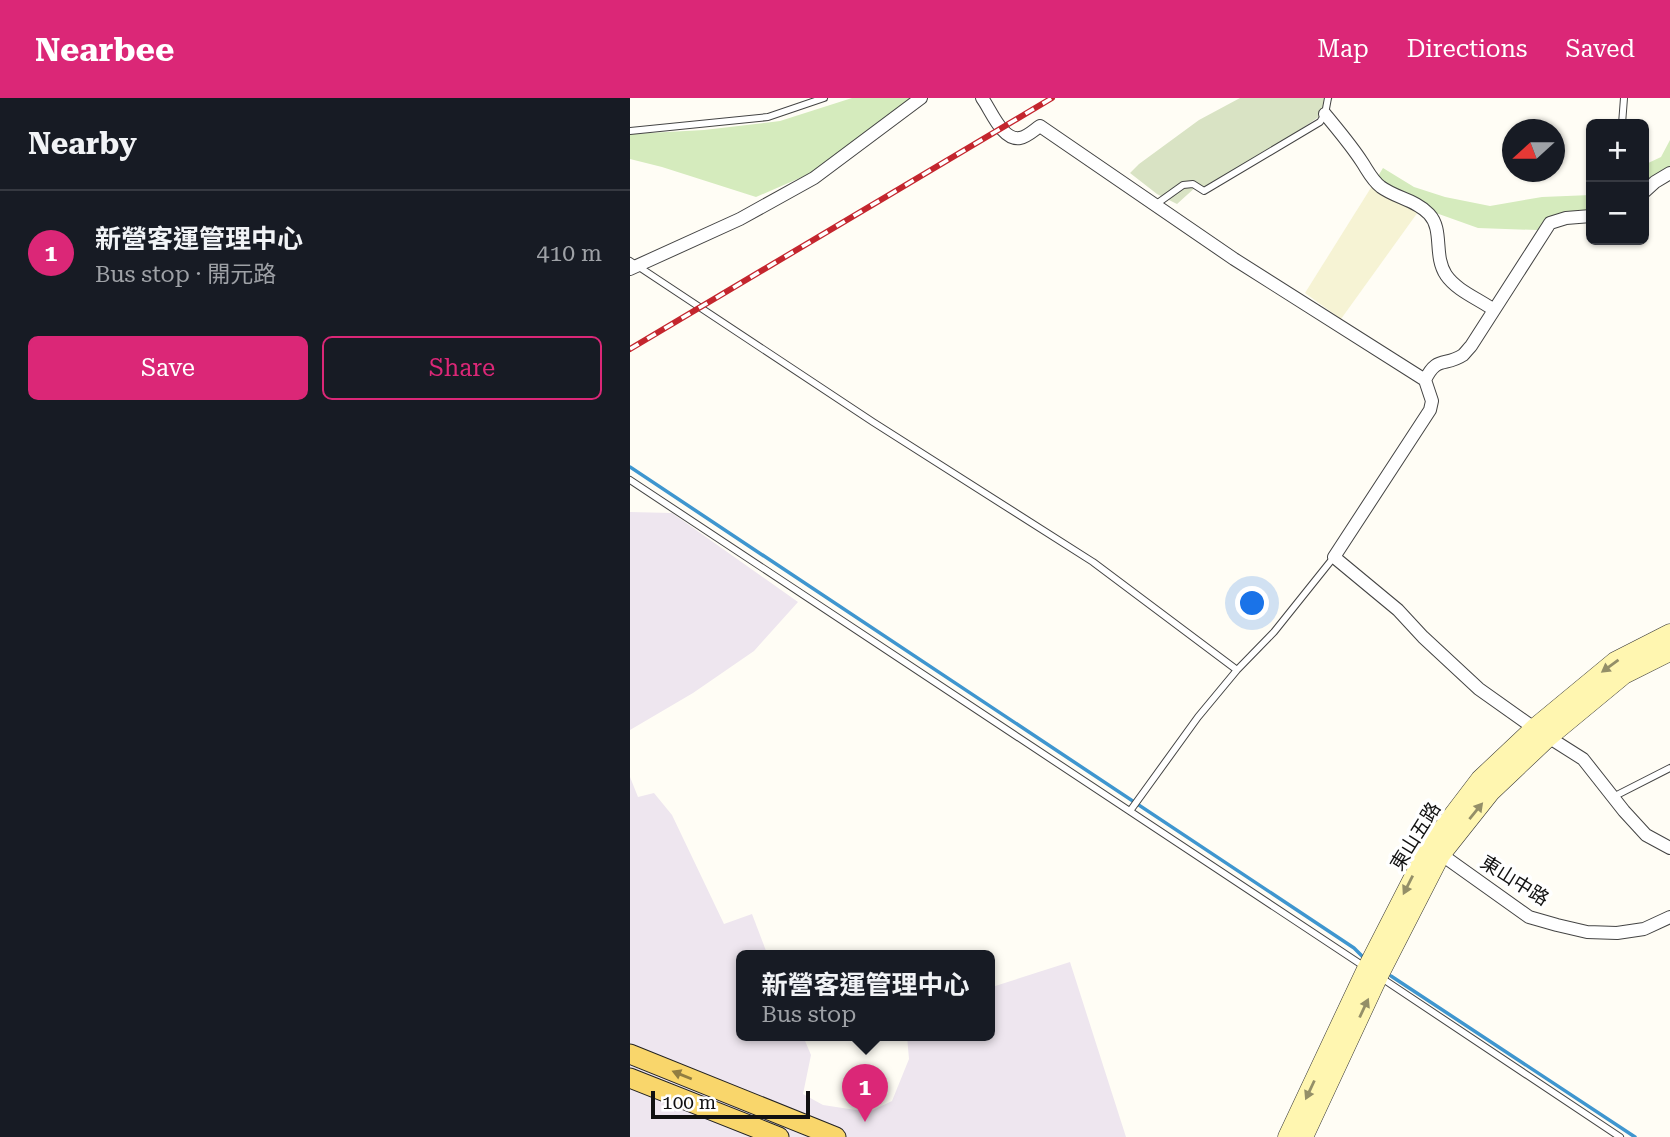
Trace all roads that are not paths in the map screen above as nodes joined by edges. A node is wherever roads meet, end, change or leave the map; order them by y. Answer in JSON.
{"nodes":[{"id":1,"x":824,"y":98,"type":"edge"},
{"id":2,"x":921,"y":98,"type":"edge"},
{"id":3,"x":982,"y":98,"type":"edge"},
{"id":4,"x":1328,"y":98,"type":"edge"},
{"id":5,"x":1624,"y":98,"type":"edge"},
{"id":6,"x":1325,"y":114,"type":"junction"},
{"id":7,"x":1622,"y":119,"type":"edge"},
{"id":8,"x":630,"y":131,"type":"edge"},
{"id":9,"x":1670,"y":173,"type":"edge"},
{"id":10,"x":1649,"y":187,"type":"edge"},
{"id":11,"x":1155,"y":206,"type":"junction"},
{"id":12,"x":1586,"y":216,"type":"edge"},
{"id":13,"x":632,"y":265,"type":"edge"},
{"id":14,"x":1494,"y":310,"type":"junction"},
{"id":15,"x":1425,"y":380,"type":"junction"},
{"id":16,"x":630,"y":480,"type":"edge"},
{"id":17,"x":1334,"y":557,"type":"junction"},
{"id":18,"x":1670,"y":633,"type":"edge"},
{"id":19,"x":1670,"y":652,"type":"edge"},
{"id":20,"x":1237,"y":670,"type":"junction"},
{"id":21,"x":1542,"y":732,"type":"junction"},
{"id":22,"x":1670,"y":768,"type":"edge"},
{"id":23,"x":1614,"y":797,"type":"junction"},
{"id":24,"x":1130,"y":811,"type":"junction"},
{"id":25,"x":1670,"y":848,"type":"edge"},
{"id":26,"x":1435,"y":850,"type":"junction"},
{"id":27,"x":1670,"y":917,"type":"edge"},
{"id":28,"x":1373,"y":972,"type":"junction"},
{"id":29,"x":630,"y":1054,"type":"edge"},
{"id":30,"x":630,"y":1078,"type":"edge"},
{"id":31,"x":779,"y":1137,"type":"edge"},
{"id":32,"x":836,"y":1137,"type":"edge"},
{"id":33,"x":1287,"y":1137,"type":"edge"},
{"id":34,"x":1304,"y":1137,"type":"edge"},
{"id":35,"x":1620,"y":1137,"type":"edge"}],
"edges":[{"from":1,"to":8,"type":"lane"},
{"from":2,"to":13,"type":"street"},
{"from":3,"to":11,"type":"street"},
{"from":4,"to":6,"type":"lane"},
{"from":5,"to":7,"type":"lane"},
{"from":6,"to":11,"type":"lane"},
{"from":6,"to":14,"type":"street"},
{"from":9,"to":10,"type":"street"},
{"from":11,"to":15,"type":"street"},
{"from":12,"to":14,"type":"street"},
{"from":13,"to":20,"type":"lane"},
{"from":14,"to":15,"type":"street"},
{"from":15,"to":17,"type":"street"},
{"from":16,"to":24,"type":"lane"},
{"from":17,"to":20,"type":"lane"},
{"from":17,"to":21,"type":"street"},
{"from":18,"to":21,"type":"street","name":"東山五路","one_way":true},
{"from":19,"to":21,"type":"street","name":"東山五路"},
{"from":20,"to":24,"type":"lane"},
{"from":21,"to":23,"type":"street"},
{"from":21,"to":26,"type":"street","name":"東山五路"},
{"from":22,"to":23,"type":"lane"},
{"from":23,"to":25,"type":"street"},
{"from":24,"to":28,"type":"lane"},
{"from":26,"to":27,"type":"street","name":"東山中路"},
{"from":26,"to":28,"type":"street","name":"東山五路"},
{"from":28,"to":33,"type":"street","name":"東山五路","one_way":true},
{"from":34,"to":28,"type":"street","name":"東山五路","one_way":true},
{"from":28,"to":35,"type":"lane"},
{"from":32,"to":29,"type":"main road","one_way":true},
{"from":30,"to":31,"type":"main road"}]}
